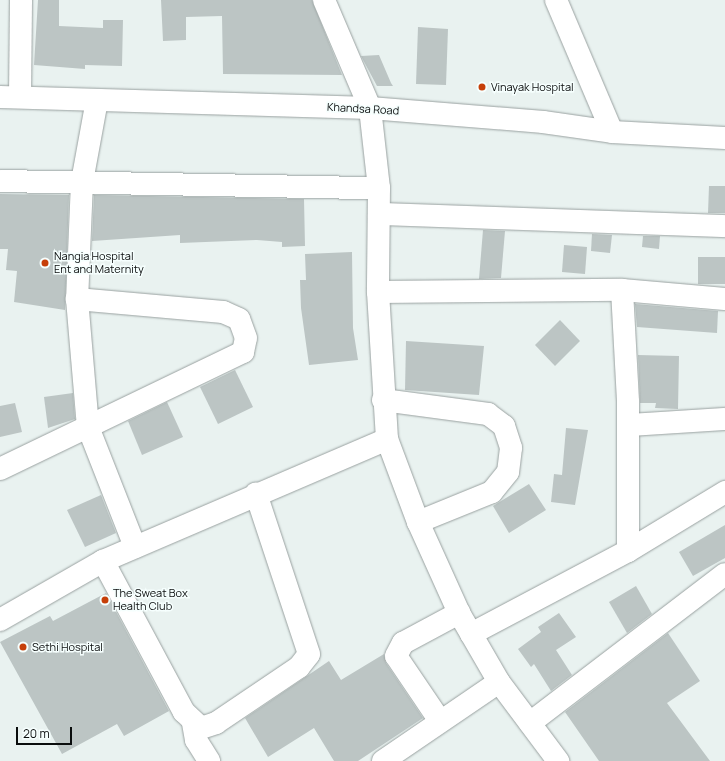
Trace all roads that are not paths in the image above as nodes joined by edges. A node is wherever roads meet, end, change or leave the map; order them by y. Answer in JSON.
{"nodes":[{"id":1,"x":21,"y":0,"type":"edge"},
{"id":2,"x":324,"y":0,"type":"edge"},
{"id":3,"x":556,"y":0,"type":"edge"},
{"id":4,"x":10,"y":97,"type":"edge"},
{"id":5,"x":97,"y":100,"type":"junction"},
{"id":6,"x":370,"y":108,"type":"junction"},
{"id":7,"x":612,"y":132,"type":"junction"},
{"id":8,"x":725,"y":138,"type":"edge"},
{"id":9,"x":0,"y":181,"type":"edge"},
{"id":10,"x":82,"y":182,"type":"junction"},
{"id":11,"x":379,"y":188,"type":"junction"},
{"id":12,"x":379,"y":214,"type":"junction"},
{"id":13,"x":725,"y":226,"type":"edge"},
{"id":14,"x":622,"y":290,"type":"junction"},
{"id":15,"x":378,"y":292,"type":"junction"},
{"id":16,"x":77,"y":299,"type":"junction"},
{"id":17,"x":725,"y":300,"type":"edge"},
{"id":18,"x":383,"y":400,"type":"junction"},
{"id":19,"x":725,"y":419,"type":"edge"},
{"id":20,"x":629,"y":425,"type":"junction"},
{"id":21,"x":88,"y":427,"type":"junction"},
{"id":22,"x":387,"y":439,"type":"junction"},
{"id":23,"x":0,"y":469,"type":"edge"},
{"id":24,"x":725,"y":492,"type":"edge"},
{"id":25,"x":256,"y":494,"type":"junction"},
{"id":26,"x":418,"y":522,"type":"junction"},
{"id":27,"x":135,"y":547,"type":"junction"},
{"id":28,"x":628,"y":551,"type":"junction"},
{"id":29,"x":103,"y":561,"type":"junction"},
{"id":30,"x":725,"y":574,"type":"edge"},
{"id":31,"x":459,"y":613,"type":"junction"},
{"id":32,"x":0,"y":620,"type":"edge"},
{"id":33,"x":471,"y":634,"type":"junction"},
{"id":34,"x":499,"y":682,"type":"junction"},
{"id":35,"x":440,"y":721,"type":"junction"},
{"id":36,"x":192,"y":723,"type":"junction"},
{"id":37,"x":530,"y":723,"type":"junction"},
{"id":38,"x":209,"y":761,"type":"edge"},
{"id":39,"x":383,"y":761,"type":"edge"},
{"id":40,"x":558,"y":761,"type":"edge"}],
"edges":[{"from":1,"to":4,"type":"street"},
{"from":2,"to":6,"type":"street"},
{"from":3,"to":7,"type":"street"},
{"from":4,"to":5,"type":"street","name":"Khandsa Road"},
{"from":5,"to":6,"type":"street","name":"Khandsa Road"},
{"from":5,"to":10,"type":"street"},
{"from":6,"to":7,"type":"street","name":"Khandsa Road"},
{"from":6,"to":11,"type":"street"},
{"from":7,"to":8,"type":"street","name":"Khandsa Road"},
{"from":9,"to":10,"type":"street"},
{"from":10,"to":11,"type":"street"},
{"from":10,"to":16,"type":"street"},
{"from":11,"to":12,"type":"street"},
{"from":12,"to":13,"type":"street"},
{"from":12,"to":15,"type":"street"},
{"from":14,"to":15,"type":"street"},
{"from":14,"to":17,"type":"street"},
{"from":14,"to":20,"type":"street"},
{"from":15,"to":18,"type":"street"},
{"from":16,"to":21,"type":"street"},
{"from":16,"to":21,"type":"street"},
{"from":18,"to":22,"type":"street"},
{"from":18,"to":26,"type":"street"},
{"from":19,"to":20,"type":"street"},
{"from":20,"to":28,"type":"street"},
{"from":21,"to":23,"type":"street"},
{"from":21,"to":27,"type":"street"},
{"from":22,"to":25,"type":"street"},
{"from":22,"to":26,"type":"street"},
{"from":24,"to":28,"type":"street"},
{"from":25,"to":27,"type":"street"},
{"from":25,"to":36,"type":"street"},
{"from":26,"to":31,"type":"street"},
{"from":27,"to":29,"type":"street"},
{"from":28,"to":33,"type":"street"},
{"from":29,"to":32,"type":"street"},
{"from":29,"to":36,"type":"street"},
{"from":30,"to":37,"type":"street"},
{"from":31,"to":33,"type":"street"},
{"from":31,"to":35,"type":"street"},
{"from":33,"to":34,"type":"street"},
{"from":34,"to":35,"type":"street"},
{"from":34,"to":37,"type":"street"},
{"from":35,"to":39,"type":"street"},
{"from":36,"to":38,"type":"street"},
{"from":37,"to":40,"type":"street"}]}
